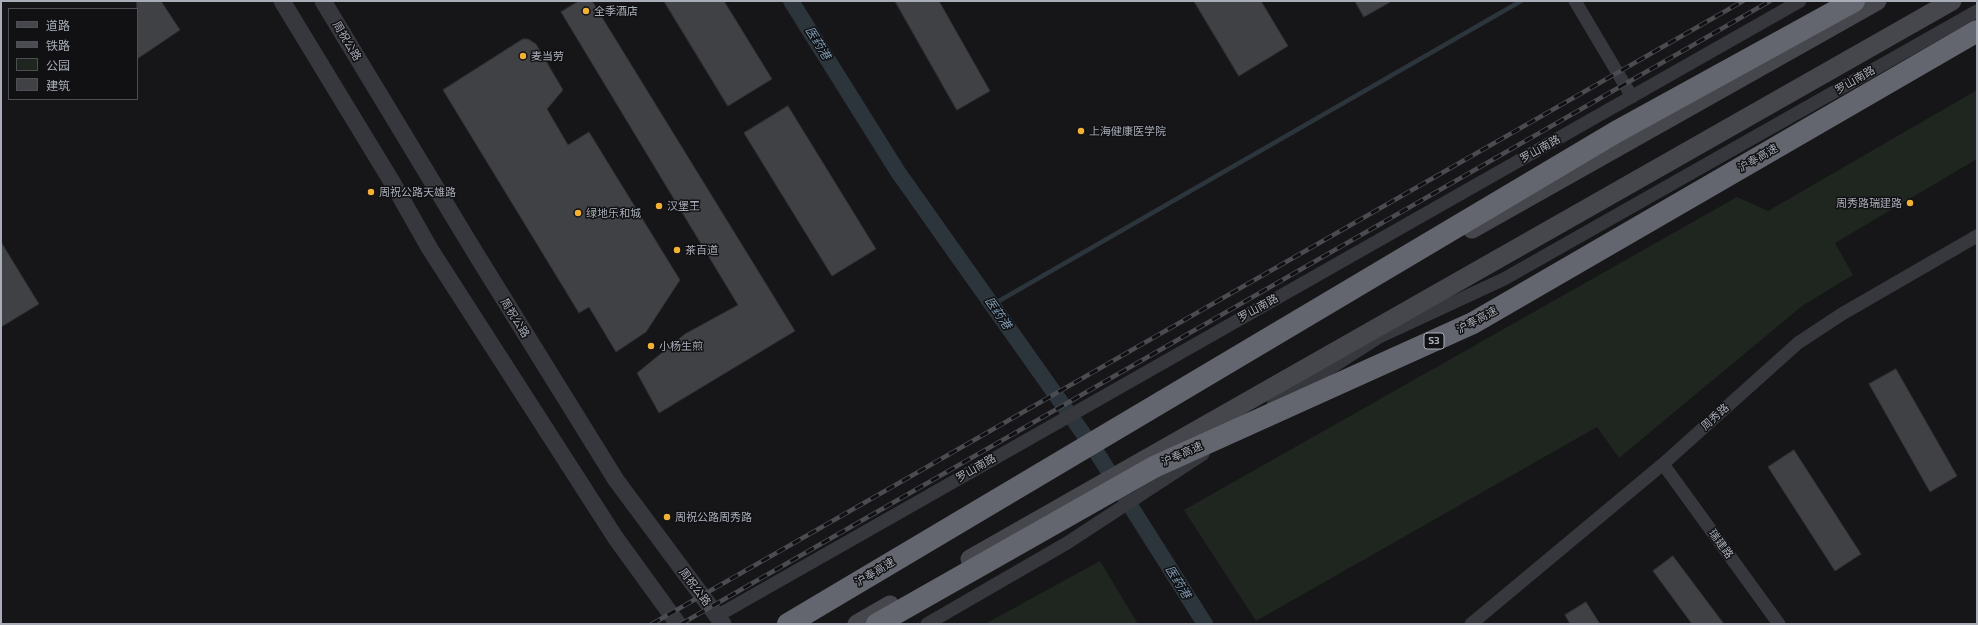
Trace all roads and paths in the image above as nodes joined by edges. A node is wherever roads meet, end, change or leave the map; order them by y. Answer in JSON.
{"nodes":[{"id":1,"x":282,"y":1,"type":"edge"},
{"id":2,"x":323,"y":1,"type":"edge"},
{"id":3,"x":1575,"y":1,"type":"edge"},
{"id":4,"x":1800,"y":1,"type":"edge"},
{"id":5,"x":1854,"y":1,"type":"edge"},
{"id":6,"x":1877,"y":1,"type":"edge"},
{"id":7,"x":1952,"y":1,"type":"edge"},
{"id":8,"x":1977,"y":11,"type":"edge"},
{"id":9,"x":1977,"y":31,"type":"edge"},
{"id":10,"x":1632,"y":97,"type":"junction"},
{"id":11,"x":1977,"y":236,"type":"edge"},
{"id":12,"x":1664,"y":464,"type":"junction"},
{"id":13,"x":720,"y":620,"type":"edge"},
{"id":14,"x":678,"y":624,"type":"edge"},
{"id":15,"x":784,"y":624,"type":"edge"},
{"id":16,"x":788,"y":624,"type":"edge"},
{"id":17,"x":857,"y":624,"type":"edge"},
{"id":18,"x":877,"y":624,"type":"edge"},
{"id":19,"x":927,"y":624,"type":"edge"},
{"id":20,"x":1471,"y":624,"type":"edge"},
{"id":21,"x":1779,"y":624,"type":"edge"}],
"edges":[{"from":1,"to":14,"type":"street"},
{"from":2,"to":13,"type":"street","name":"周祝公路"},
{"from":3,"to":10,"type":"street"},
{"from":4,"to":10,"type":"street","name":"罗山南路"},
{"from":5,"to":16,"type":"highway","name":"沪奉高速"},
{"from":6,"to":15,"type":"main road"},
{"from":7,"to":17,"type":"main road","name":"罗山南路"},
{"from":8,"to":19,"type":"street","name":"罗山南路"},
{"from":9,"to":18,"type":"highway","name":"沪奉高速","number":"S3"},
{"from":10,"to":13,"type":"street","name":"罗山南路"},
{"from":11,"to":12,"type":"street","name":"周秀路"},
{"from":12,"to":20,"type":"street","name":"周秀路"},
{"from":12,"to":21,"type":"street","name":"瑞建路"}]}
